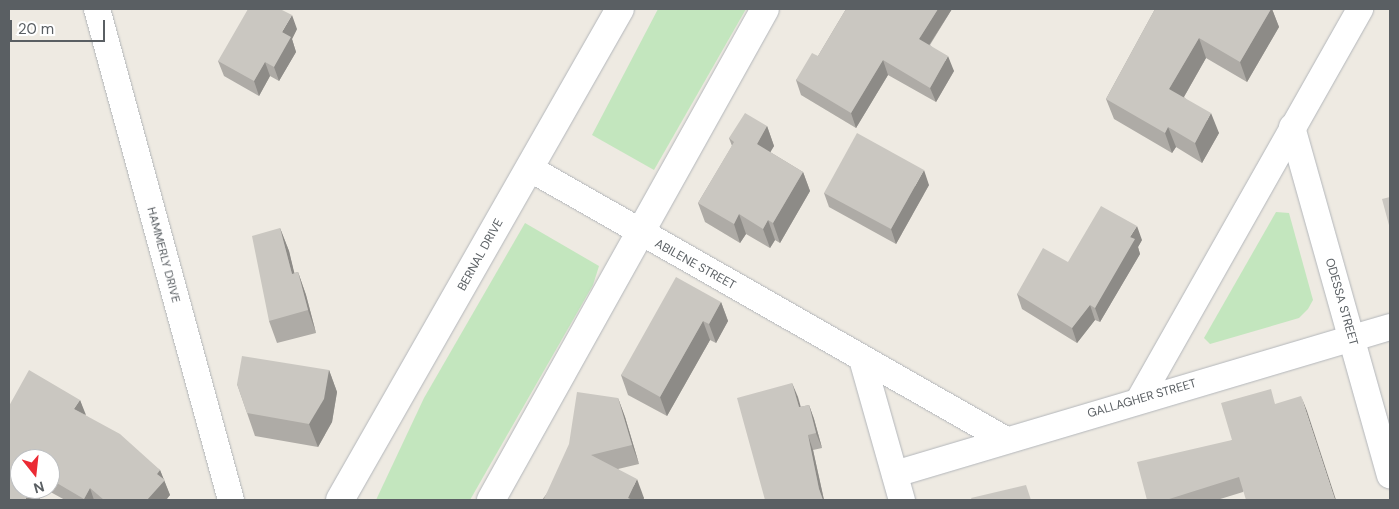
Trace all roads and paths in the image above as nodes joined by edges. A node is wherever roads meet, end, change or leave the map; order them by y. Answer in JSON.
{"nodes":[{"id":1,"x":97,"y":9,"type":"edge"},
{"id":2,"x":620,"y":9,"type":"edge"},
{"id":3,"x":765,"y":9,"type":"edge"},
{"id":4,"x":1360,"y":9,"type":"edge"},
{"id":5,"x":1292,"y":127,"type":"junction"},
{"id":6,"x":530,"y":168,"type":"junction"},
{"id":7,"x":637,"y":232,"type":"junction"},
{"id":8,"x":1390,"y":327,"type":"edge"},
{"id":9,"x":1352,"y":338,"type":"junction"},
{"id":10,"x":862,"y":359,"type":"junction"},
{"id":11,"x":1139,"y":400,"type":"junction"},
{"id":12,"x":1006,"y":440,"type":"junction"},
{"id":13,"x":895,"y":474,"type":"junction"},
{"id":14,"x":1390,"y":476,"type":"edge"},
{"id":15,"x":231,"y":500,"type":"edge"},
{"id":16,"x":340,"y":500,"type":"edge"},
{"id":17,"x":491,"y":500,"type":"edge"},
{"id":18,"x":902,"y":500,"type":"edge"}],
"edges":[{"from":1,"to":15,"type":"street","name":"HAMMERLY DRIVE"},
{"from":2,"to":6,"type":"street","name":"BERNAL DRIVE"},
{"from":3,"to":7,"type":"street"},
{"from":4,"to":5,"type":"street"},
{"from":5,"to":9,"type":"street","name":"ODESSA STREET"},
{"from":5,"to":11,"type":"street"},
{"from":6,"to":7,"type":"street","name":"ABILENE STREET"},
{"from":6,"to":16,"type":"street","name":"BERNAL DRIVE"},
{"from":7,"to":10,"type":"street","name":"ABILENE STREET"},
{"from":7,"to":17,"type":"street"},
{"from":8,"to":9,"type":"street","name":"GALLAGHER STREET"},
{"from":9,"to":11,"type":"street","name":"GALLAGHER STREET"},
{"from":9,"to":14,"type":"street","name":"ODESSA STREET"},
{"from":10,"to":12,"type":"street","name":"ABILENE STREET"},
{"from":10,"to":13,"type":"street"},
{"from":11,"to":12,"type":"street","name":"GALLAGHER STREET"},
{"from":12,"to":13,"type":"street","name":"GALLAGHER STREET"},
{"from":13,"to":18,"type":"street"}]}
